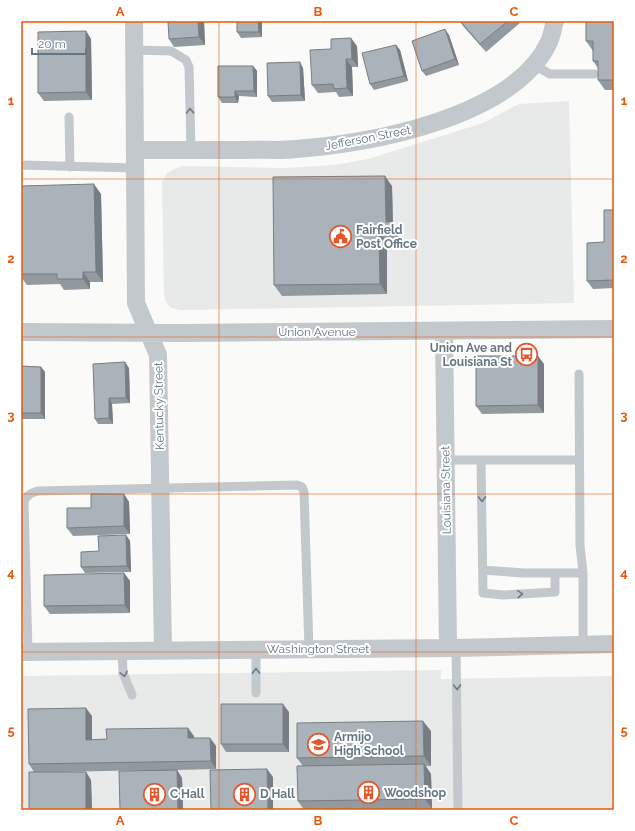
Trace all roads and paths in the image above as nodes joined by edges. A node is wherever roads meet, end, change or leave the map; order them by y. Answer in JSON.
{"nodes":[{"id":1,"x":134,"y":21,"type":"edge"},
{"id":2,"x":555,"y":21,"type":"edge"},
{"id":3,"x":134,"y":50,"type":"junction"},
{"id":4,"x":534,"y":64,"type":"junction"},
{"id":5,"x":594,"y":74,"type":"edge"},
{"id":6,"x":69,"y":117,"type":"dead end"},
{"id":7,"x":135,"y":150,"type":"junction"},
{"id":8,"x":191,"y":150,"type":"junction"},
{"id":9,"x":21,"y":165,"type":"edge"},
{"id":10,"x":70,"y":167,"type":"junction"},
{"id":11,"x":135,"y":168,"type":"junction"},
{"id":12,"x":614,"y":330,"type":"edge"},
{"id":13,"x":444,"y":331,"type":"junction"},
{"id":14,"x":21,"y":332,"type":"edge"},
{"id":15,"x":149,"y":332,"type":"junction"},
{"id":16,"x":580,"y":374,"type":"dead end"},
{"id":17,"x":445,"y":460,"type":"junction"},
{"id":18,"x":481,"y":460,"type":"junction"},
{"id":19,"x":579,"y":460,"type":"junction"},
{"id":20,"x":161,"y":488,"type":"junction"},
{"id":21,"x":483,"y":570,"type":"junction"},
{"id":22,"x":555,"y":573,"type":"junction"},
{"id":23,"x":583,"y":573,"type":"junction"},
{"id":24,"x":583,"y":644,"type":"junction"},
{"id":25,"x":614,"y":644,"type":"edge"},
{"id":26,"x":452,"y":648,"type":"junction"},
{"id":27,"x":256,"y":649,"type":"junction"},
{"id":28,"x":309,"y":649,"type":"junction"},
{"id":29,"x":164,"y":650,"type":"junction"},
{"id":30,"x":122,"y":651,"type":"junction"},
{"id":31,"x":24,"y":652,"type":"edge"},
{"id":32,"x":256,"y":693,"type":"dead end"},
{"id":33,"x":132,"y":695,"type":"dead end"},
{"id":34,"x":458,"y":810,"type":"edge"}],
"edges":[{"from":1,"to":3,"type":"street","name":"Kentucky Street"},
{"from":2,"to":4,"type":"street","name":"Jefferson Street"},
{"from":3,"to":7,"type":"street","name":"Kentucky Street"},
{"from":8,"to":3,"type":"lane","one_way":true},
{"from":4,"to":5,"type":"lane"},
{"from":4,"to":8,"type":"street","name":"Jefferson Street"},
{"from":6,"to":10,"type":"lane"},
{"from":7,"to":8,"type":"street","name":"Jefferson Street"},
{"from":7,"to":11,"type":"street","name":"Kentucky Street"},
{"from":9,"to":10,"type":"lane"},
{"from":10,"to":11,"type":"lane"},
{"from":11,"to":15,"type":"street","name":"Kentucky Street"},
{"from":12,"to":13,"type":"street","name":"Union Avenue"},
{"from":13,"to":15,"type":"street","name":"Union Avenue"},
{"from":13,"to":17,"type":"street","name":"Louisiana Street"},
{"from":14,"to":15,"type":"street","name":"Union Avenue"},
{"from":15,"to":20,"type":"street","name":"Kentucky Street"},
{"from":16,"to":19,"type":"lane"},
{"from":17,"to":18,"type":"lane"},
{"from":17,"to":26,"type":"street","name":"Louisiana Street"},
{"from":18,"to":19,"type":"lane"},
{"from":18,"to":21,"type":"lane","one_way":true},
{"from":19,"to":23,"type":"lane"},
{"from":20,"to":28,"type":"lane"},
{"from":20,"to":29,"type":"street","name":"Kentucky Street"},
{"from":20,"to":31,"type":"lane"},
{"from":21,"to":22,"type":"lane"},
{"from":21,"to":22,"type":"lane","one_way":true},
{"from":22,"to":23,"type":"lane"},
{"from":23,"to":24,"type":"lane"},
{"from":24,"to":25,"type":"street","name":"Washington Street"},
{"from":24,"to":26,"type":"street","name":"Washington Street"},
{"from":26,"to":28,"type":"street","name":"Washington Street"},
{"from":26,"to":34,"type":"lane","one_way":true},
{"from":27,"to":28,"type":"street","name":"Washington Street"},
{"from":27,"to":29,"type":"street","name":"Washington Street"},
{"from":32,"to":27,"type":"lane","one_way":true},
{"from":29,"to":30,"type":"street","name":"Washington Street"},
{"from":30,"to":31,"type":"street","name":"Washington Street"},
{"from":30,"to":33,"type":"lane","one_way":true}]}
